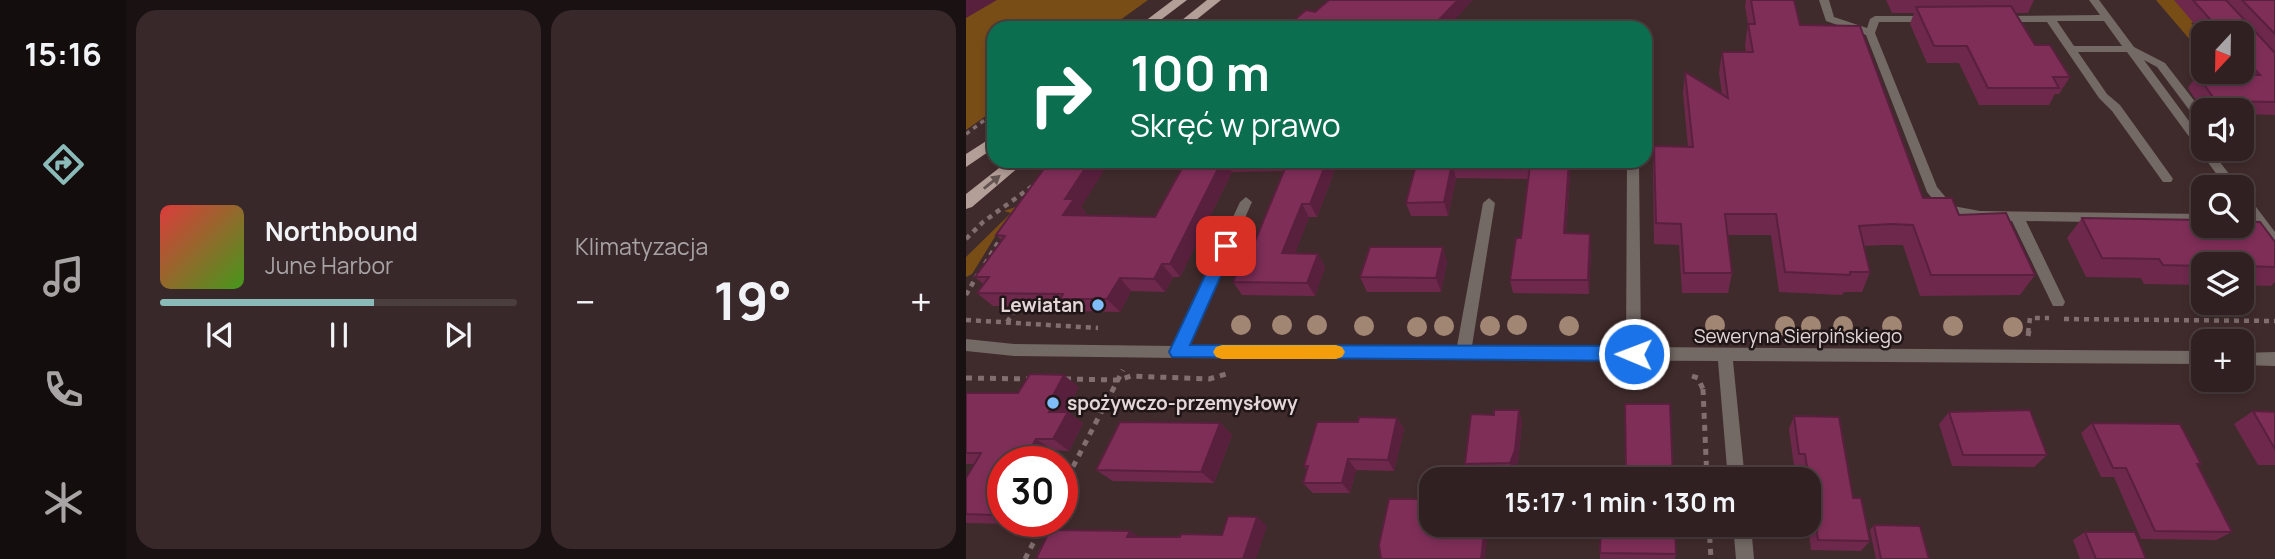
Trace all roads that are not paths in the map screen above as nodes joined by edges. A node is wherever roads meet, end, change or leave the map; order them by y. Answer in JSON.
{"nodes":[{"id":1,"x":1181,"y":0,"type":"edge"},
{"id":2,"x":1214,"y":0,"type":"edge"},
{"id":3,"x":1824,"y":0,"type":"edge"},
{"id":4,"x":2094,"y":0,"type":"edge"},
{"id":5,"x":2050,"y":18,"type":"junction"},
{"id":6,"x":2107,"y":18,"type":"junction"},
{"id":7,"x":1942,"y":19,"type":"edge"},
{"id":8,"x":1983,"y":19,"type":"edge"},
{"id":9,"x":1152,"y":21,"type":"edge"},
{"id":10,"x":1187,"y":21,"type":"edge"},
{"id":11,"x":1870,"y":33,"type":"junction"},
{"id":12,"x":2071,"y":49,"type":"junction"},
{"id":13,"x":2130,"y":49,"type":"junction"},
{"id":14,"x":2191,"y":104,"type":"edge"},
{"id":15,"x":2191,"y":131,"type":"edge"},
{"id":16,"x":987,"y":146,"type":"edge"},
{"id":17,"x":2214,"y":161,"type":"edge"},
{"id":18,"x":2217,"y":161,"type":"edge"},
{"id":19,"x":966,"y":162,"type":"edge"},
{"id":20,"x":2218,"y":167,"type":"junction"},
{"id":21,"x":1009,"y":168,"type":"edge"},
{"id":22,"x":1633,"y":168,"type":"edge"},
{"id":23,"x":2224,"y":175,"type":"edge"},
{"id":24,"x":2167,"y":179,"type":"dead end"},
{"id":25,"x":1246,"y":202,"type":"dead end"},
{"id":26,"x":966,"y":203,"type":"edge"},
{"id":27,"x":1489,"y":203,"type":"dead end"},
{"id":28,"x":2254,"y":214,"type":"edge"},
{"id":29,"x":2017,"y":217,"type":"junction"},
{"id":30,"x":2191,"y":219,"type":"edge"},
{"id":31,"x":2254,"y":219,"type":"edge"},
{"id":32,"x":2258,"y":219,"type":"junction"},
{"id":33,"x":2275,"y":242,"type":"edge"},
{"id":34,"x":2058,"y":302,"type":"dead end"},
{"id":35,"x":966,"y":345,"type":"edge"},
{"id":36,"x":1014,"y":350,"type":"junction"},
{"id":37,"x":1178,"y":352,"type":"junction"},
{"id":38,"x":1463,"y":352,"type":"junction"},
{"id":39,"x":1634,"y":354,"type":"junction"},
{"id":40,"x":1726,"y":354,"type":"junction"},
{"id":41,"x":966,"y":356,"type":"edge"},
{"id":42,"x":2191,"y":358,"type":"edge"},
{"id":43,"x":2254,"y":359,"type":"edge"},
{"id":44,"x":2275,"y":359,"type":"edge"},
{"id":45,"x":1736,"y":467,"type":"edge"},
{"id":46,"x":1743,"y":537,"type":"edge"},
{"id":47,"x":1745,"y":559,"type":"edge"}],
"edges":[{"from":1,"to":9,"type":"main road"},
{"from":2,"to":10,"type":"main road"},
{"from":3,"to":11,"type":"street"},
{"from":4,"to":6,"type":"street"},
{"from":5,"to":6,"type":"street"},
{"from":5,"to":8,"type":"street"},
{"from":5,"to":12,"type":"street"},
{"from":6,"to":13,"type":"street"},
{"from":7,"to":11,"type":"street"},
{"from":11,"to":29,"type":"street"},
{"from":12,"to":13,"type":"street"},
{"from":12,"to":24,"type":"street"},
{"from":13,"to":14,"type":"street"},
{"from":13,"to":15,"type":"street"},
{"from":16,"to":19,"type":"main road"},
{"from":17,"to":20,"type":"street"},
{"from":18,"to":20,"type":"street"},
{"from":20,"to":23,"type":"street"},
{"from":26,"to":21,"type":"main road","one_way":true},
{"from":22,"to":39,"type":"street"},
{"from":25,"to":37,"type":"street"},
{"from":27,"to":38,"type":"street"},
{"from":28,"to":32,"type":"street"},
{"from":29,"to":30,"type":"street"},
{"from":29,"to":34,"type":"street"},
{"from":31,"to":32,"type":"street"},
{"from":32,"to":33,"type":"street"},
{"from":35,"to":36,"type":"street","name":"Seweryna Sierpińskiego"},
{"from":36,"to":37,"type":"street","name":"Seweryna Sierpińskiego"},
{"from":36,"to":41,"type":"street","name":"Seweryna Sierpińskiego"},
{"from":37,"to":38,"type":"street","name":"Seweryna Sierpińskiego"},
{"from":38,"to":39,"type":"street","name":"Seweryna Sierpińskiego"},
{"from":39,"to":40,"type":"street","name":"Seweryna Sierpińskiego"},
{"from":40,"to":42,"type":"street","name":"Seweryna Sierpińskiego"},
{"from":40,"to":45,"type":"street"},
{"from":43,"to":44,"type":"street"},
{"from":46,"to":47,"type":"street"}]}
